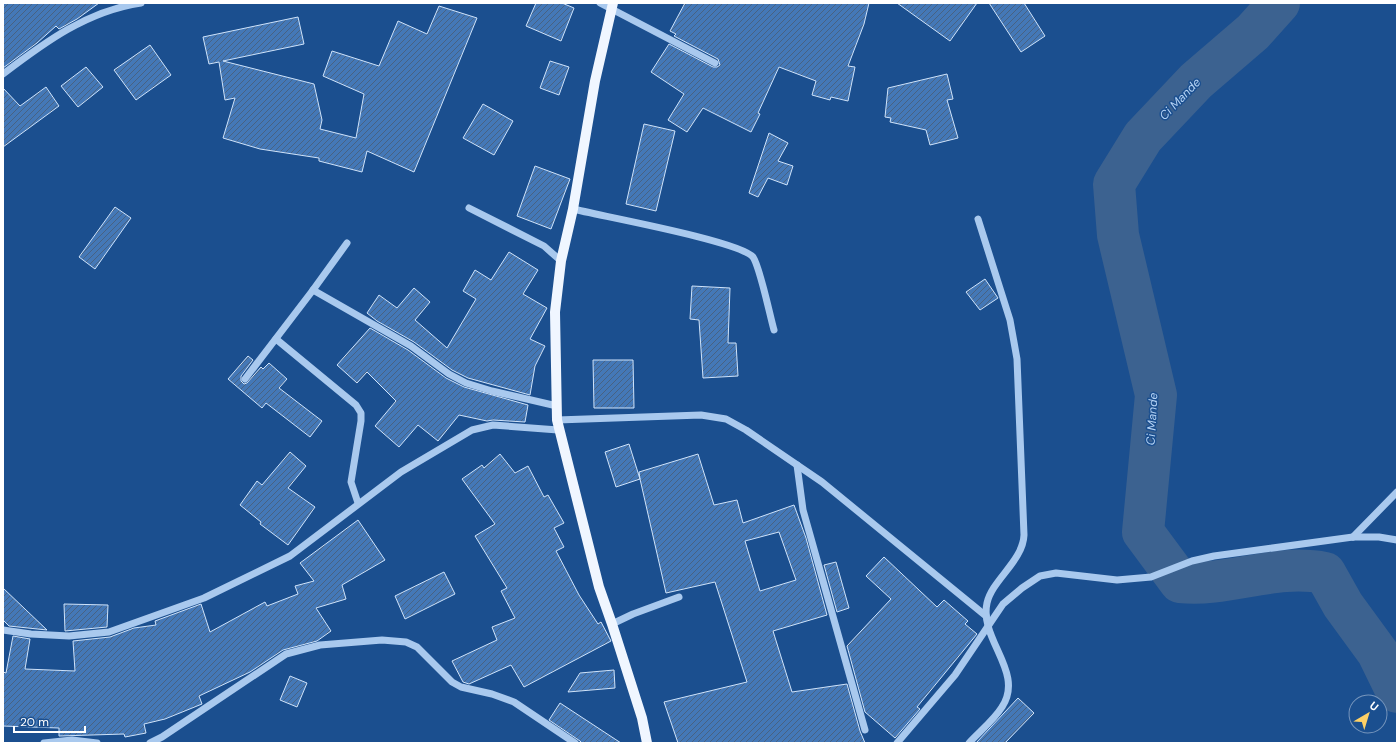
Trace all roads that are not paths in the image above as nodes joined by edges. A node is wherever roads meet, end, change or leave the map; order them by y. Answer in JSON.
{"nodes":[{"id":1,"x":141,"y":3,"type":"edge"},
{"id":2,"x":600,"y":3,"type":"edge"},
{"id":3,"x":612,"y":6,"type":"edge"},
{"id":4,"x":715,"y":63,"type":"dead end"},
{"id":5,"x":3,"y":74,"type":"edge"},
{"id":6,"x":469,"y":208,"type":"dead end"},
{"id":7,"x":573,"y":209,"type":"junction"},
{"id":8,"x":978,"y":219,"type":"dead end"},
{"id":9,"x":347,"y":242,"type":"dead end"},
{"id":10,"x":561,"y":261,"type":"junction"},
{"id":11,"x":313,"y":290,"type":"junction"},
{"id":12,"x":774,"y":330,"type":"dead end"},
{"id":13,"x":276,"y":339,"type":"junction"},
{"id":14,"x":245,"y":379,"type":"dead end"},
{"id":15,"x":557,"y":406,"type":"junction"},
{"id":16,"x":558,"y":425,"type":"junction"},
{"id":17,"x":797,"y":465,"type":"junction"},
{"id":18,"x":1397,"y":492,"type":"edge"},
{"id":19,"x":358,"y":503,"type":"junction"},
{"id":20,"x":1353,"y":537,"type":"junction"},
{"id":21,"x":1397,"y":540,"type":"edge"},
{"id":22,"x":680,"y":597,"type":"dead end"},
{"id":23,"x":986,"y":616,"type":"junction"},
{"id":24,"x":612,"y":624,"type":"junction"},
{"id":25,"x":988,"y":628,"type":"junction"},
{"id":26,"x":3,"y":630,"type":"edge"},
{"id":27,"x":865,"y":730,"type":"dead end"},
{"id":28,"x":44,"y":743,"type":"edge"},
{"id":29,"x":97,"y":743,"type":"edge"},
{"id":30,"x":150,"y":743,"type":"edge"},
{"id":31,"x":575,"y":743,"type":"edge"},
{"id":32,"x":647,"y":743,"type":"edge"},
{"id":33,"x":898,"y":743,"type":"edge"},
{"id":34,"x":969,"y":743,"type":"edge"}],
"edges":[{"from":1,"to":5,"type":"street"},
{"from":2,"to":3,"type":"street"},
{"from":3,"to":4,"type":"street"},
{"from":3,"to":7,"type":"main road"},
{"from":6,"to":10,"type":"street"},
{"from":7,"to":10,"type":"main road"},
{"from":7,"to":12,"type":"street"},
{"from":8,"to":23,"type":"street"},
{"from":9,"to":11,"type":"street"},
{"from":10,"to":15,"type":"main road"},
{"from":11,"to":13,"type":"street"},
{"from":11,"to":15,"type":"street"},
{"from":13,"to":14,"type":"street"},
{"from":13,"to":19,"type":"street"},
{"from":15,"to":16,"type":"main road"},
{"from":16,"to":17,"type":"street"},
{"from":16,"to":19,"type":"street"},
{"from":16,"to":24,"type":"main road"},
{"from":17,"to":23,"type":"street"},
{"from":17,"to":27,"type":"street"},
{"from":18,"to":20,"type":"street"},
{"from":19,"to":26,"type":"street"},
{"from":20,"to":21,"type":"street"},
{"from":20,"to":25,"type":"street"},
{"from":22,"to":24,"type":"street"},
{"from":23,"to":25,"type":"street"},
{"from":24,"to":32,"type":"main road"},
{"from":25,"to":33,"type":"street"},
{"from":25,"to":34,"type":"street"},
{"from":28,"to":29,"type":"street"},
{"from":30,"to":31,"type":"street"}]}
